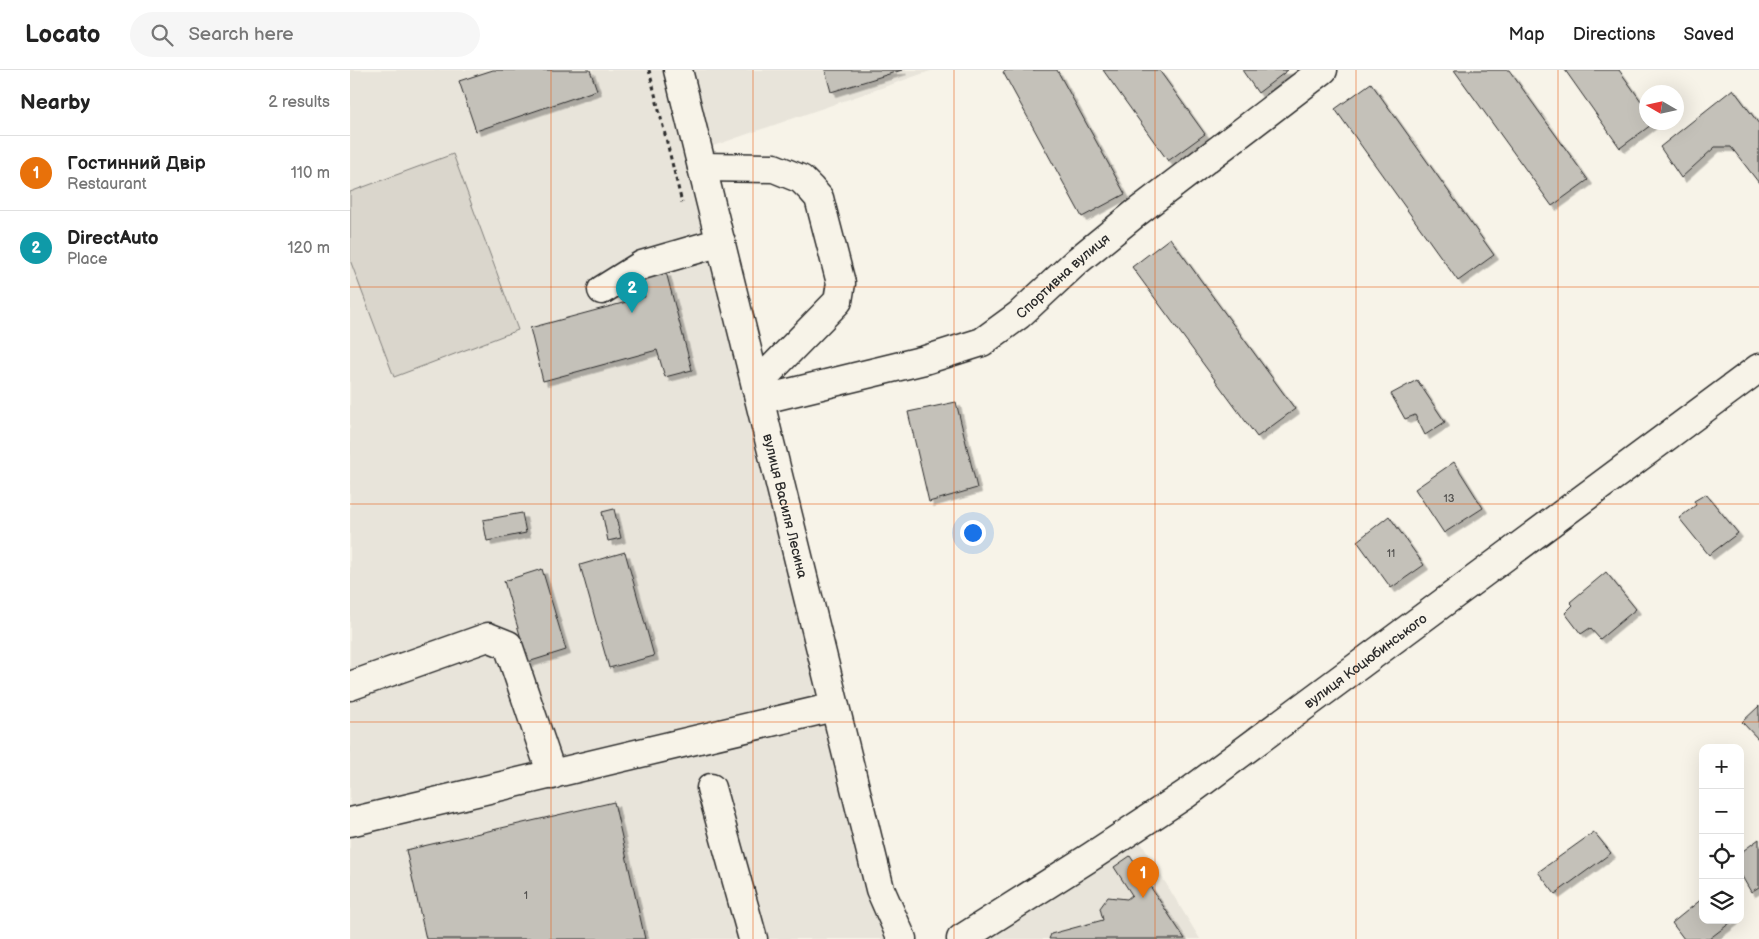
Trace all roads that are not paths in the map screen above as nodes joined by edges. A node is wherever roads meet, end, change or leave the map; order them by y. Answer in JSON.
{"nodes":[{"id":1,"x":678,"y":70,"type":"edge"},
{"id":2,"x":1324,"y":70,"type":"edge"},
{"id":3,"x":702,"y":167,"type":"junction"},
{"id":4,"x":721,"y":242,"type":"junction"},
{"id":5,"x":602,"y":290,"type":"dead end"},
{"id":6,"x":1759,"y":368,"type":"edge"},
{"id":7,"x":758,"y":392,"type":"junction"},
{"id":8,"x":350,"y":686,"type":"edge"},
{"id":9,"x":834,"y":707,"type":"junction"},
{"id":10,"x":552,"y":774,"type":"junction"},
{"id":11,"x":711,"y":788,"type":"dead end"},
{"id":12,"x":350,"y":822,"type":"edge"},
{"id":13,"x":753,"y":939,"type":"edge"},
{"id":14,"x":902,"y":939,"type":"edge"},
{"id":15,"x":961,"y":939,"type":"edge"}],
"edges":[{"from":1,"to":3,"type":"street","name":"вулиця Василя Лесина"},
{"from":2,"to":7,"type":"street","name":"Спортивна вулиця"},
{"from":3,"to":4,"type":"street","name":"вулиця Василя Лесина"},
{"from":3,"to":7,"type":"street"},
{"from":4,"to":5,"type":"street"},
{"from":4,"to":7,"type":"street","name":"вулиця Василя Лесина"},
{"from":6,"to":15,"type":"street","name":"вулиця Коцюбинського"},
{"from":7,"to":9,"type":"street","name":"вулиця Василя Лесина"},
{"from":8,"to":10,"type":"street"},
{"from":9,"to":10,"type":"street"},
{"from":9,"to":14,"type":"street","name":"вулиця Василя Лесина"},
{"from":10,"to":12,"type":"street"},
{"from":11,"to":13,"type":"street"}]}
